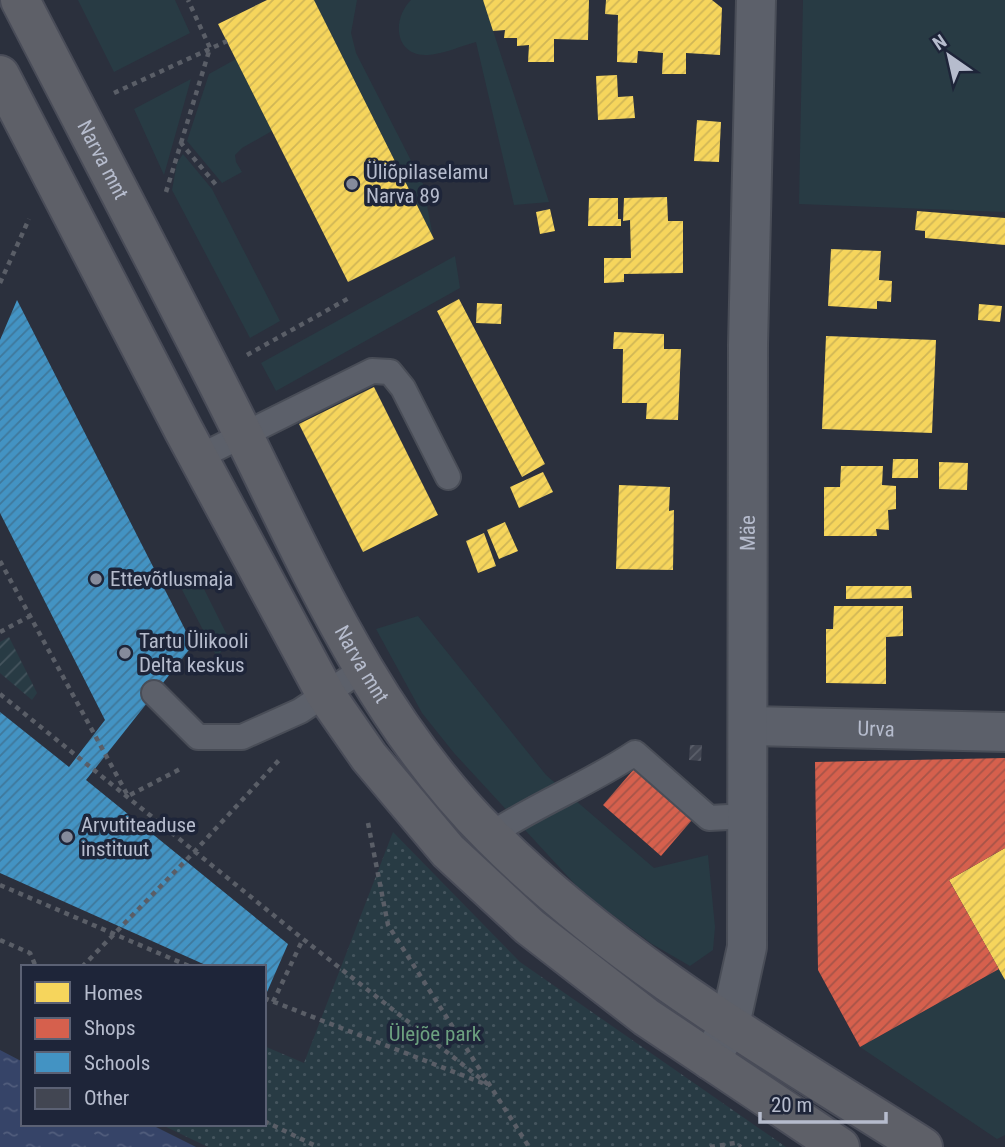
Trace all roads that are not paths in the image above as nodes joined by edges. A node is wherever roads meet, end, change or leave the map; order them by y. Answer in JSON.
{"nodes":[{"id":1,"x":20,"y":0,"type":"edge"},
{"id":2,"x":756,"y":0,"type":"edge"},
{"id":3,"x":0,"y":75,"type":"edge"},
{"id":4,"x":244,"y":435,"type":"junction"},
{"id":5,"x":198,"y":457,"type":"junction"},
{"id":6,"x":448,"y":477,"type":"dead end"},
{"id":7,"x":363,"y":669,"type":"junction"},
{"id":8,"x":154,"y":694,"type":"dead end"},
{"id":9,"x":326,"y":695,"type":"junction"},
{"id":10,"x":748,"y":726,"type":"junction"},
{"id":11,"x":1005,"y":732,"type":"edge"},
{"id":12,"x":748,"y":816,"type":"junction"},
{"id":13,"x":490,"y":835,"type":"junction"},
{"id":14,"x":730,"y":1025,"type":"junction"},
{"id":15,"x":710,"y":1060,"type":"junction"},
{"id":16,"x":840,"y":1147,"type":"edge"},
{"id":17,"x":923,"y":1147,"type":"edge"}],
"edges":[{"from":1,"to":4,"type":"highway","name":"Narva mnt"},
{"from":2,"to":10,"type":"street","name":"Mäe"},
{"from":3,"to":5,"type":"highway"},
{"from":4,"to":5,"type":"lane"},
{"from":4,"to":6,"type":"lane"},
{"from":4,"to":7,"type":"highway","name":"Narva mnt"},
{"from":5,"to":9,"type":"highway"},
{"from":7,"to":9,"type":"lane"},
{"from":7,"to":13,"type":"highway","name":"Narva mnt"},
{"from":8,"to":9,"type":"lane"},
{"from":9,"to":15,"type":"highway"},
{"from":10,"to":11,"type":"street","name":"Urva"},
{"from":10,"to":12,"type":"street","name":"Mäe"},
{"from":12,"to":13,"type":"lane"},
{"from":12,"to":14,"type":"street","name":"Mäe"},
{"from":13,"to":14,"type":"highway","name":"Narva mnt"},
{"from":14,"to":15,"type":"street","name":"Mäe"},
{"from":14,"to":17,"type":"highway","name":"Narva mnt"},
{"from":15,"to":16,"type":"highway"}]}
